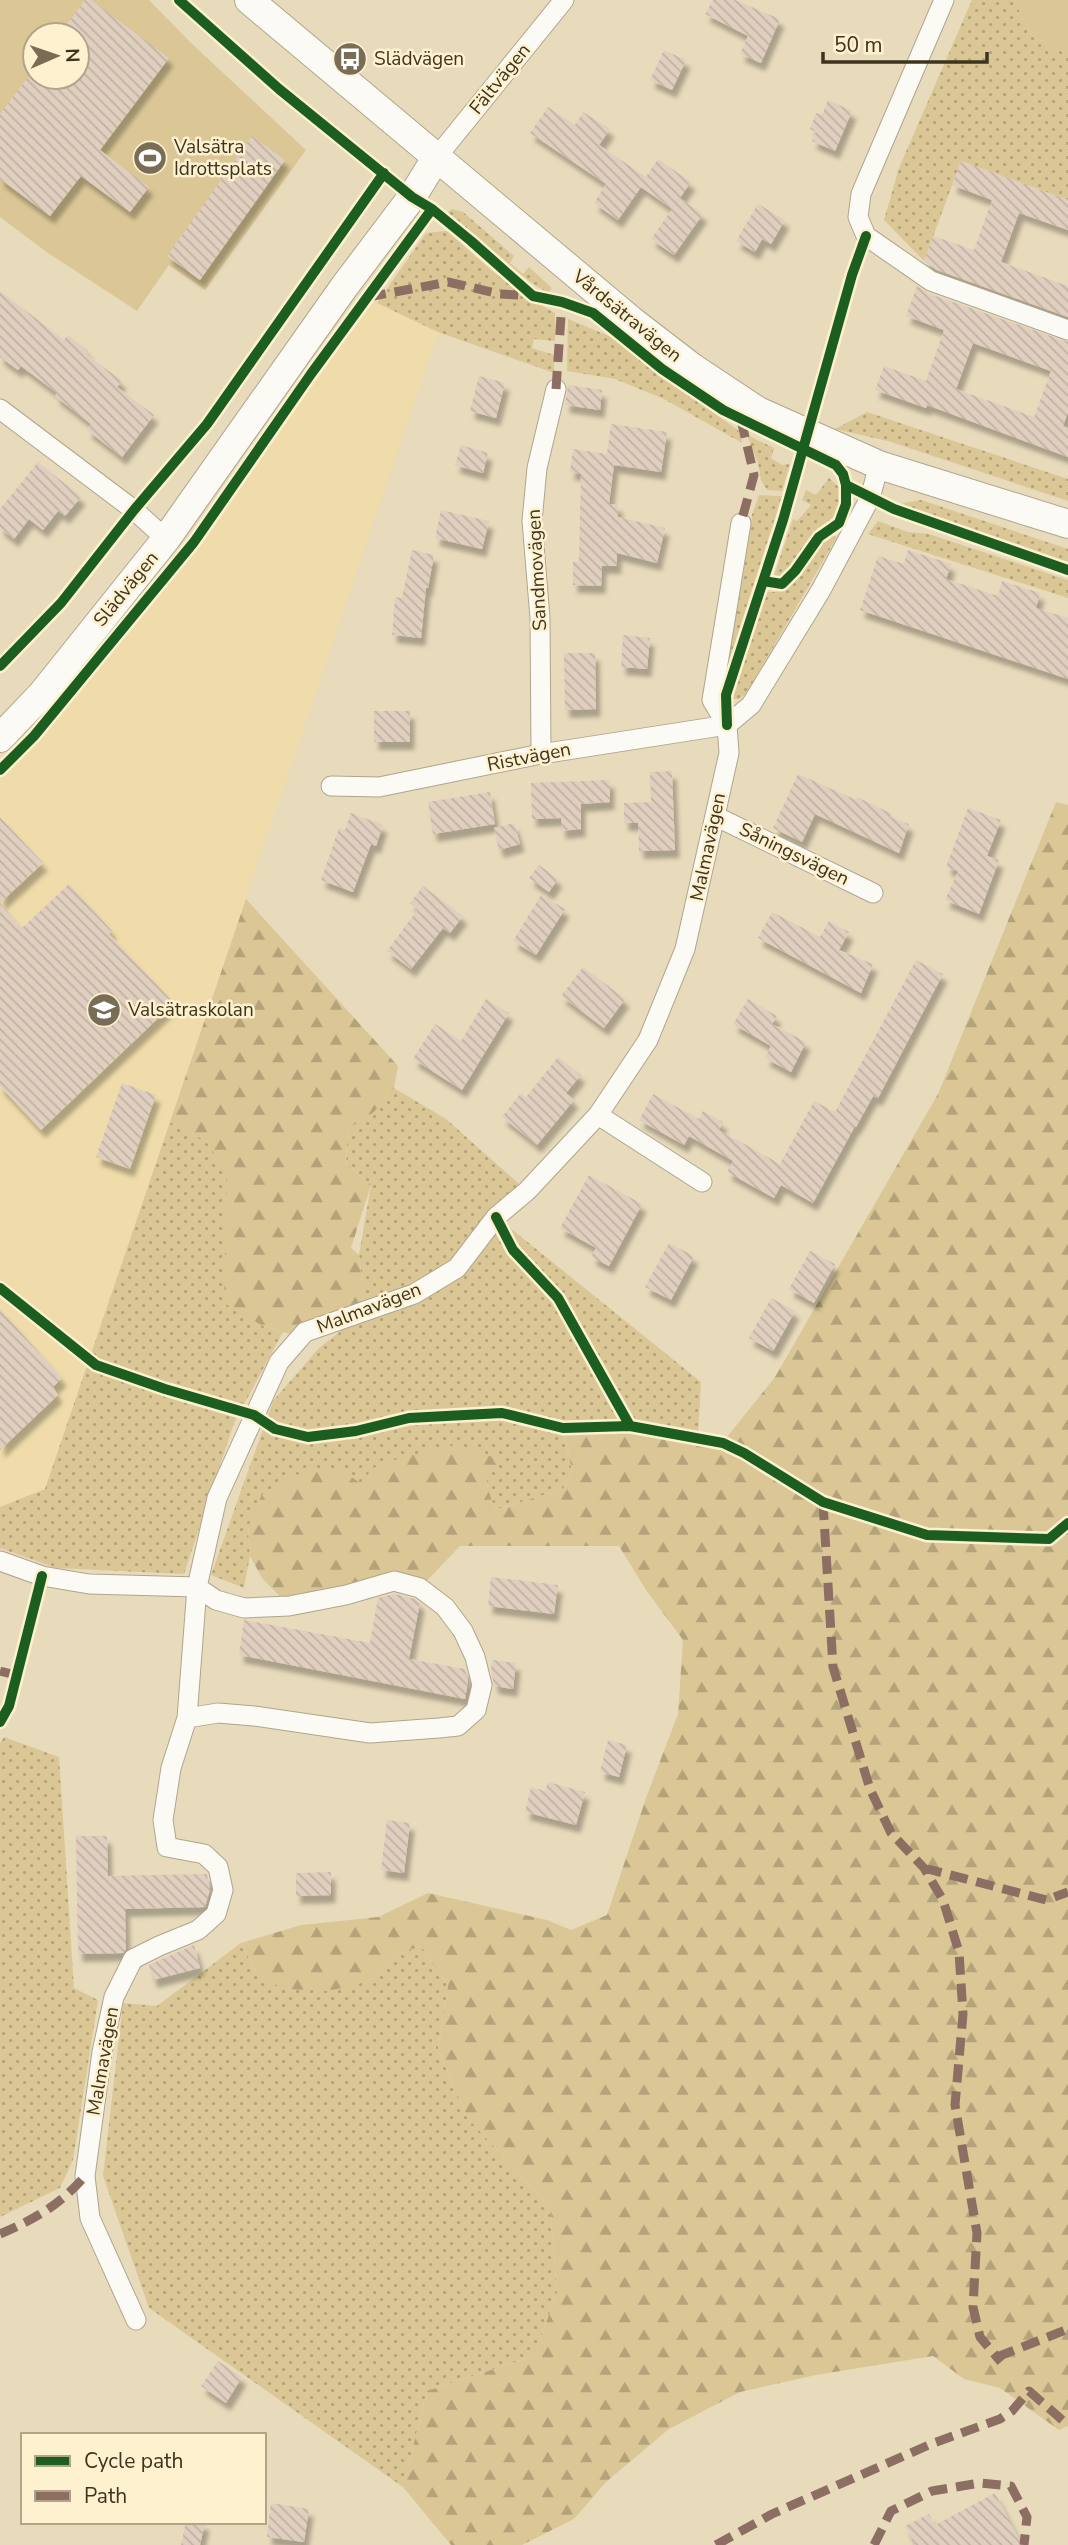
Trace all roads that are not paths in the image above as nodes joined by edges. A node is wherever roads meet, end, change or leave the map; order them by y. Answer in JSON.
{"nodes":[{"id":1,"x":249,"y":0,"type":"edge"},
{"id":2,"x":564,"y":0,"type":"edge"},
{"id":3,"x":944,"y":0,"type":"edge"},
{"id":4,"x":436,"y":158,"type":"junction"},
{"id":5,"x":1068,"y":330,"type":"edge"},
{"id":6,"x":556,"y":389,"type":"dead end"},
{"id":7,"x":2,"y":415,"type":"edge"},
{"id":8,"x":879,"y":465,"type":"junction"},
{"id":9,"x":741,"y":523,"type":"dead end"},
{"id":10,"x":1068,"y":524,"type":"edge"},
{"id":11,"x":166,"y":539,"type":"junction"},
{"id":12,"x":727,"y":724,"type":"junction"},
{"id":13,"x":0,"y":738,"type":"edge"},
{"id":14,"x":541,"y":754,"type":"junction"},
{"id":15,"x":331,"y":786,"type":"dead end"},
{"id":16,"x":715,"y":816,"type":"junction"},
{"id":17,"x":873,"y":893,"type":"dead end"},
{"id":18,"x":598,"y":1115,"type":"junction"},
{"id":19,"x":702,"y":1182,"type":"dead end"},
{"id":20,"x":0,"y":1561,"type":"edge"},
{"id":21,"x":197,"y":1587,"type":"junction"},
{"id":22,"x":187,"y":1718,"type":"junction"},
{"id":23,"x":136,"y":2320,"type":"dead end"}],
"edges":[{"from":1,"to":4,"type":"main road","name":"Vårdsätravägen"},
{"from":2,"to":4,"type":"street","name":"Fältvägen"},
{"from":3,"to":5,"type":"street"},
{"from":4,"to":8,"type":"main road","name":"Vårdsätravägen"},
{"from":4,"to":11,"type":"main road","name":"Slädvägen"},
{"from":6,"to":14,"type":"street","name":"Sandmovägen"},
{"from":7,"to":11,"type":"street"},
{"from":8,"to":10,"type":"main road","name":"Vårdsätravägen"},
{"from":8,"to":12,"type":"street"},
{"from":9,"to":12,"type":"street","name":"Malmavägen"},
{"from":11,"to":13,"type":"main road","name":"Slädvägen"},
{"from":12,"to":14,"type":"street","name":"Ristvägen"},
{"from":12,"to":16,"type":"street","name":"Malmavägen"},
{"from":14,"to":15,"type":"street","name":"Ristvägen"},
{"from":16,"to":17,"type":"street","name":"Såningsvägen"},
{"from":16,"to":18,"type":"street","name":"Malmavägen"},
{"from":18,"to":19,"type":"street"},
{"from":18,"to":21,"type":"street","name":"Malmavägen"},
{"from":20,"to":21,"type":"street"},
{"from":21,"to":22,"type":"street","name":"Malmavägen"},
{"from":21,"to":22,"type":"street"},
{"from":22,"to":23,"type":"street","name":"Malmavägen"}]}
